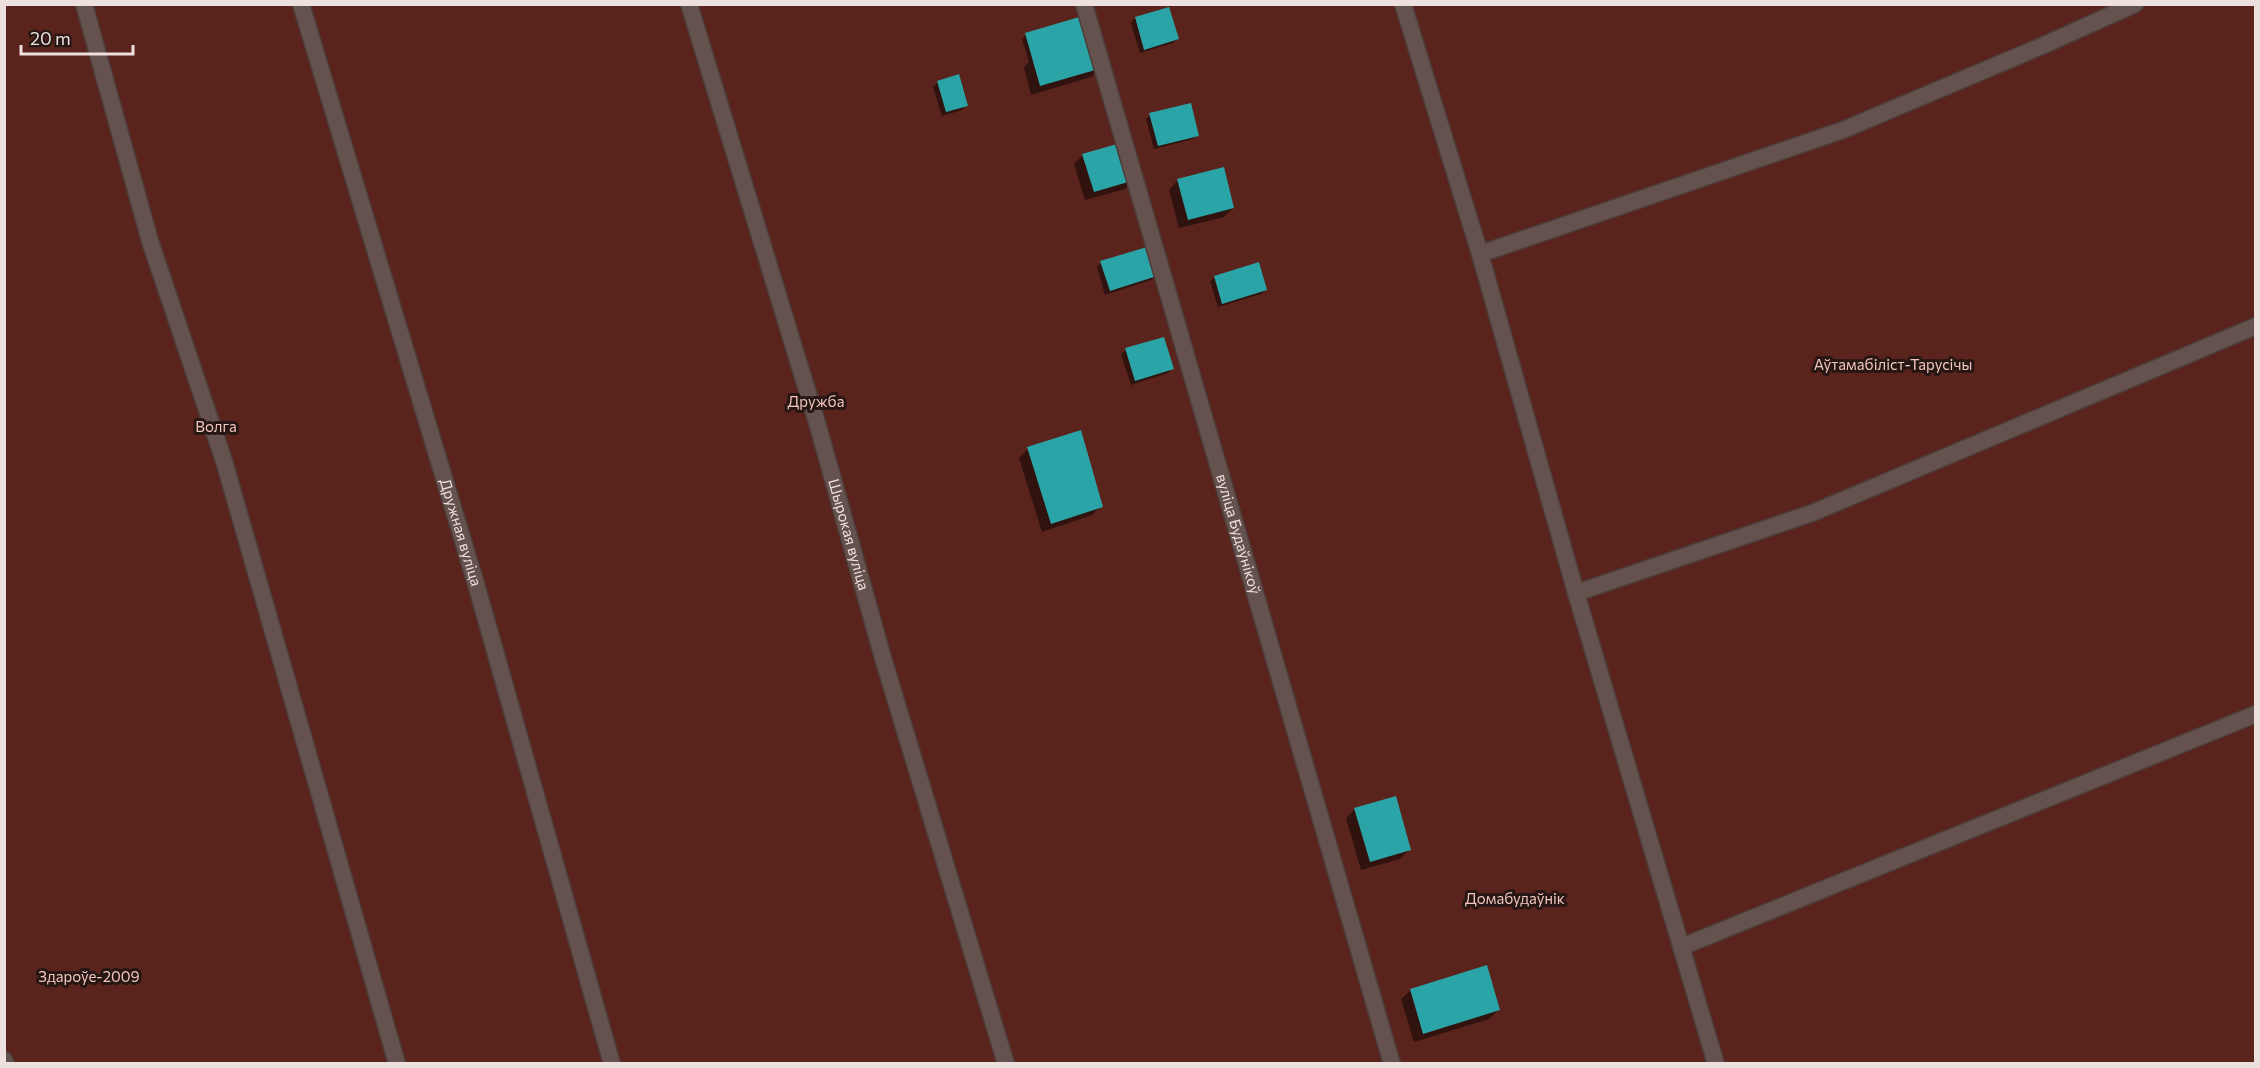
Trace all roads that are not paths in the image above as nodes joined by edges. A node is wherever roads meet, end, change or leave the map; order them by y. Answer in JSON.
{"nodes":[{"id":1,"x":84,"y":4,"type":"edge"},
{"id":2,"x":301,"y":4,"type":"edge"},
{"id":3,"x":689,"y":4,"type":"edge"},
{"id":4,"x":1084,"y":4,"type":"edge"},
{"id":5,"x":1403,"y":4,"type":"edge"},
{"id":6,"x":2135,"y":4,"type":"edge"},
{"id":7,"x":1480,"y":254,"type":"junction"},
{"id":8,"x":2256,"y":326,"type":"edge"},
{"id":9,"x":1576,"y":593,"type":"junction"},
{"id":10,"x":2256,"y":714,"type":"edge"},
{"id":11,"x":1681,"y":947,"type":"junction"},
{"id":12,"x":397,"y":1064,"type":"edge"},
{"id":13,"x":612,"y":1064,"type":"edge"},
{"id":14,"x":1006,"y":1064,"type":"edge"},
{"id":15,"x":1392,"y":1064,"type":"edge"},
{"id":16,"x":1716,"y":1064,"type":"edge"}],
"edges":[{"from":1,"to":12,"type":"street"},
{"from":2,"to":13,"type":"street","name":"Дружная вуліца"},
{"from":3,"to":14,"type":"street","name":"Шырокая вуліца"},
{"from":4,"to":15,"type":"street","name":"вуліца Будаўнікоў"},
{"from":5,"to":7,"type":"street"},
{"from":6,"to":7,"type":"street"},
{"from":7,"to":9,"type":"street"},
{"from":8,"to":9,"type":"street"},
{"from":9,"to":11,"type":"street"},
{"from":10,"to":11,"type":"street"},
{"from":11,"to":16,"type":"street"}]}
